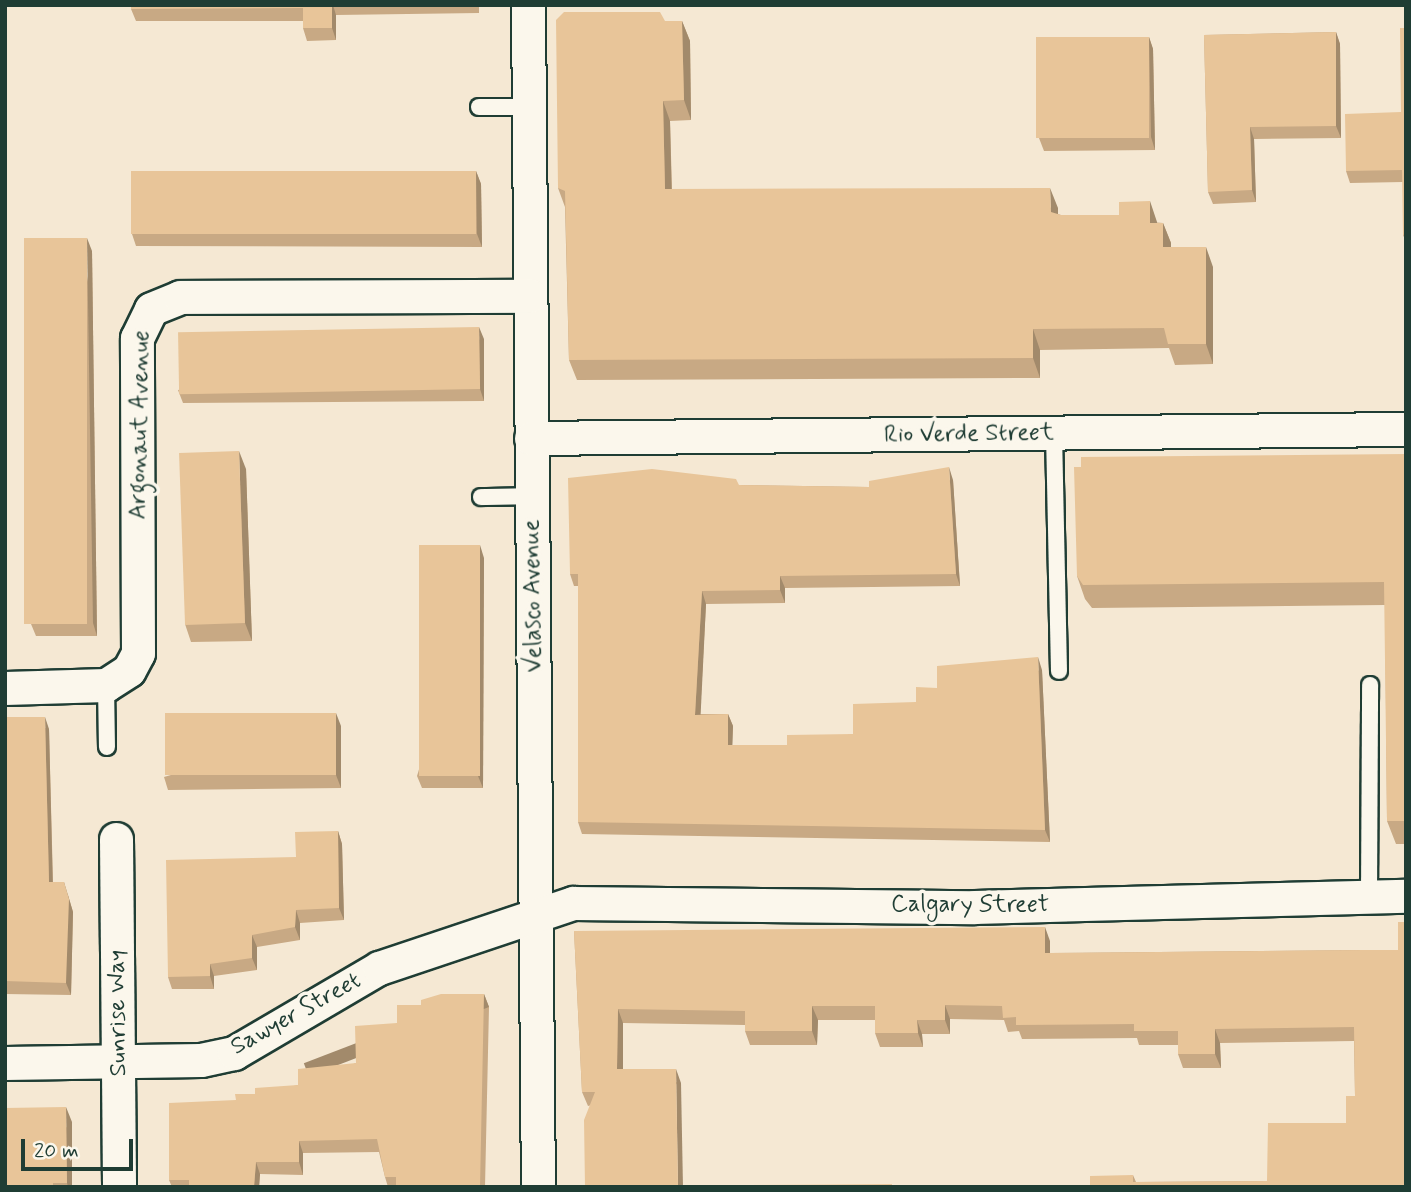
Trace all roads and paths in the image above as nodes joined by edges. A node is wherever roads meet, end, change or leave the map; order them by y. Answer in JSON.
{"nodes":[{"id":1,"x":528,"y":5,"type":"edge"},
{"id":2,"x":479,"y":107,"type":"dead end"},
{"id":3,"x":528,"y":107,"type":"junction"},
{"id":4,"x":530,"y":296,"type":"junction"},
{"id":5,"x":1406,"y":429,"type":"edge"},
{"id":6,"x":1054,"y":433,"type":"junction"},
{"id":7,"x":531,"y":438,"type":"junction"},
{"id":8,"x":531,"y":496,"type":"junction"},
{"id":9,"x":481,"y":497,"type":"dead end"},
{"id":10,"x":1059,"y":671,"type":"dead end"},
{"id":11,"x":106,"y":685,"type":"junction"},
{"id":12,"x":1370,"y":685,"type":"dead end"},
{"id":13,"x":5,"y":688,"type":"edge"},
{"id":14,"x":107,"y":747,"type":"dead end"},
{"id":15,"x":116,"y":839,"type":"dead end"},
{"id":16,"x":1406,"y":896,"type":"edge"},
{"id":17,"x":1369,"y":897,"type":"junction"},
{"id":18,"x":536,"y":913,"type":"junction"},
{"id":19,"x":118,"y":1062,"type":"junction"},
{"id":20,"x":5,"y":1063,"type":"edge"},
{"id":21,"x":119,"y":1187,"type":"edge"},
{"id":22,"x":538,"y":1187,"type":"edge"}],
"edges":[{"from":1,"to":3,"type":"street","name":"Velasco Avenue"},
{"from":2,"to":3,"type":"lane"},
{"from":3,"to":4,"type":"street","name":"Velasco Avenue"},
{"from":4,"to":7,"type":"street","name":"Velasco Avenue"},
{"from":4,"to":11,"type":"street","name":"Argonaut Avenue"},
{"from":5,"to":6,"type":"street","name":"Rio Verde Street"},
{"from":6,"to":7,"type":"street","name":"Rio Verde Street"},
{"from":6,"to":10,"type":"lane"},
{"from":7,"to":8,"type":"street","name":"Velasco Avenue"},
{"from":8,"to":9,"type":"lane"},
{"from":8,"to":18,"type":"street","name":"Velasco Avenue"},
{"from":11,"to":13,"type":"street"},
{"from":11,"to":14,"type":"lane"},
{"from":12,"to":17,"type":"lane"},
{"from":15,"to":19,"type":"street","name":"Sunrise Way"},
{"from":16,"to":17,"type":"street","name":"Calgary Street"},
{"from":17,"to":18,"type":"street","name":"Calgary Street"},
{"from":18,"to":19,"type":"street","name":"Sawyer Street"},
{"from":18,"to":22,"type":"street","name":"Velasco Avenue"},
{"from":19,"to":20,"type":"street","name":"Sawyer Street"},
{"from":19,"to":21,"type":"street","name":"Sunrise Way"}]}
